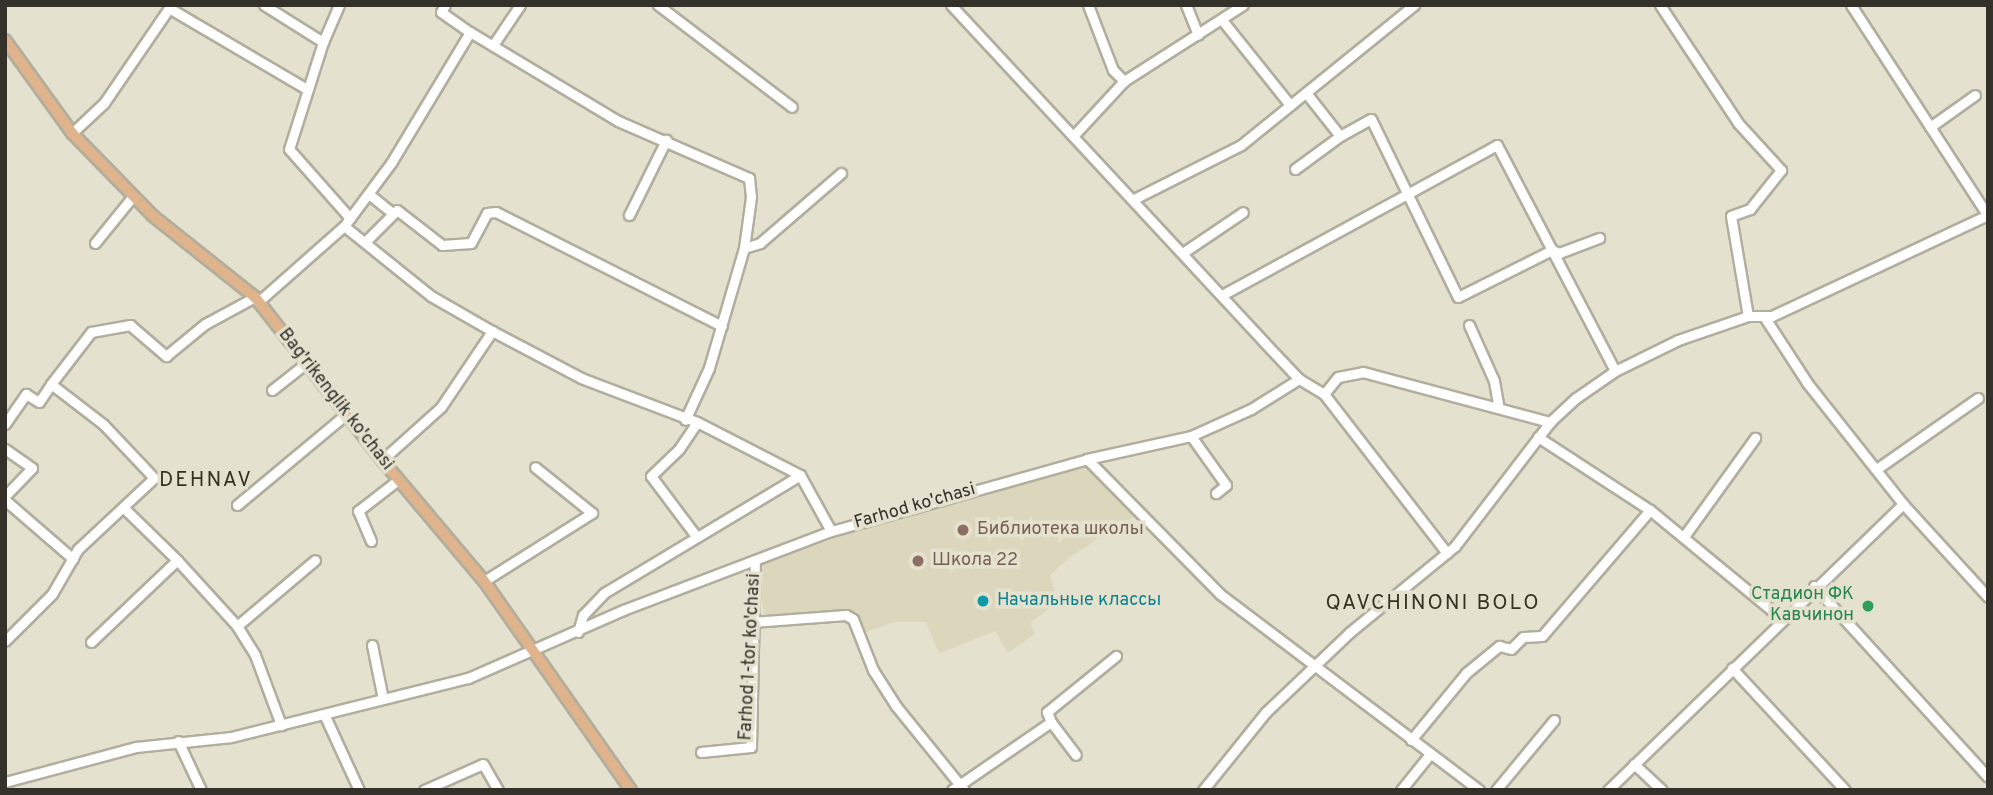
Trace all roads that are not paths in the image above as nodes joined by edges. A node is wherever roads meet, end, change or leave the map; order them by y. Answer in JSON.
{"nodes":[{"id":1,"x":264,"y":5,"type":"edge"},
{"id":2,"x":339,"y":5,"type":"edge"},
{"id":3,"x":445,"y":5,"type":"edge"},
{"id":4,"x":520,"y":5,"type":"edge"},
{"id":5,"x":658,"y":5,"type":"edge"},
{"id":6,"x":951,"y":5,"type":"edge"},
{"id":7,"x":1088,"y":5,"type":"edge"},
{"id":8,"x":1186,"y":5,"type":"edge"},
{"id":9,"x":1243,"y":5,"type":"edge"},
{"id":10,"x":1414,"y":5,"type":"edge"},
{"id":11,"x":1660,"y":5,"type":"edge"},
{"id":12,"x":1851,"y":5,"type":"edge"},
{"id":13,"x":670,"y":8,"type":"edge"},
{"id":14,"x":1222,"y":20,"type":"junction"},
{"id":15,"x":470,"y":32,"type":"junction"},
{"id":16,"x":1198,"y":35,"type":"junction"},
{"id":17,"x":5,"y":40,"type":"edge"},
{"id":18,"x":323,"y":42,"type":"junction"},
{"id":19,"x":493,"y":45,"type":"junction"},
{"id":20,"x":1124,"y":81,"type":"junction"},
{"id":21,"x":308,"y":90,"type":"junction"},
{"id":22,"x":1307,"y":94,"type":"junction"},
{"id":23,"x":1975,"y":95,"type":"dead end"},
{"id":24,"x":1290,"y":105,"type":"junction"},
{"id":25,"x":792,"y":107,"type":"dead end"},
{"id":26,"x":1930,"y":127,"type":"junction"},
{"id":27,"x":72,"y":133,"type":"junction"},
{"id":28,"x":1075,"y":134,"type":"junction"},
{"id":29,"x":1340,"y":136,"type":"junction"},
{"id":30,"x":666,"y":140,"type":"junction"},
{"id":31,"x":1295,"y":169,"type":"dead end"},
{"id":32,"x":841,"y":173,"type":"dead end"},
{"id":33,"x":1408,"y":193,"type":"junction"},
{"id":34,"x":370,"y":195,"type":"junction"},
{"id":35,"x":134,"y":196,"type":"junction"},
{"id":36,"x":1135,"y":199,"type":"junction"},
{"id":37,"x":1243,"y":212,"type":"dead end"},
{"id":38,"x":392,"y":213,"type":"junction"},
{"id":39,"x":628,"y":215,"type":"dead end"},
{"id":40,"x":1988,"y":216,"type":"edge"},
{"id":41,"x":347,"y":222,"type":"junction"},
{"id":42,"x":1598,"y":238,"type":"dead end"},
{"id":43,"x":367,"y":240,"type":"junction"},
{"id":44,"x":95,"y":243,"type":"dead end"},
{"id":45,"x":744,"y":248,"type":"junction"},
{"id":46,"x":1552,"y":250,"type":"junction"},
{"id":47,"x":1184,"y":252,"type":"junction"},
{"id":48,"x":1222,"y":295,"type":"junction"},
{"id":49,"x":256,"y":299,"type":"junction"},
{"id":50,"x":1748,"y":316,"type":"junction"},
{"id":51,"x":1765,"y":318,"type":"junction"},
{"id":52,"x":1469,"y":325,"type":"dead end"},
{"id":53,"x":722,"y":326,"type":"junction"},
{"id":54,"x":492,"y":331,"type":"junction"},
{"id":55,"x":305,"y":363,"type":"junction"},
{"id":56,"x":1615,"y":371,"type":"junction"},
{"id":57,"x":1299,"y":379,"type":"junction"},
{"id":58,"x":51,"y":384,"type":"junction"},
{"id":59,"x":272,"y":390,"type":"dead end"},
{"id":60,"x":1324,"y":394,"type":"junction"},
{"id":61,"x":1978,"y":398,"type":"dead end"},
{"id":62,"x":1499,"y":408,"type":"junction"},
{"id":63,"x":345,"y":415,"type":"junction"},
{"id":64,"x":685,"y":420,"type":"junction"},
{"id":65,"x":697,"y":422,"type":"junction"},
{"id":66,"x":1550,"y":422,"type":"junction"},
{"id":67,"x":5,"y":424,"type":"edge"},
{"id":68,"x":1191,"y":436,"type":"junction"},
{"id":69,"x":1538,"y":437,"type":"junction"},
{"id":70,"x":1755,"y":438,"type":"dead end"},
{"id":71,"x":5,"y":449,"type":"edge"},
{"id":72,"x":1087,"y":458,"type":"junction"},
{"id":73,"x":382,"y":460,"type":"junction"},
{"id":74,"x":535,"y":467,"type":"dead end"},
{"id":75,"x":1878,"y":468,"type":"junction"},
{"id":76,"x":800,"y":475,"type":"junction"},
{"id":77,"x":398,"y":480,"type":"junction"},
{"id":78,"x":1216,"y":493,"type":"dead end"},
{"id":79,"x":5,"y":498,"type":"edge"},
{"id":80,"x":1903,"y":504,"type":"junction"},
{"id":81,"x":237,"y":505,"type":"dead end"},
{"id":82,"x":125,"y":509,"type":"junction"},
{"id":83,"x":1650,"y":510,"type":"junction"},
{"id":84,"x":831,"y":531,"type":"junction"},
{"id":85,"x":1685,"y":535,"type":"junction"},
{"id":86,"x":696,"y":536,"type":"junction"},
{"id":87,"x":371,"y":541,"type":"dead end"},
{"id":88,"x":1447,"y":553,"type":"junction"},
{"id":89,"x":73,"y":559,"type":"junction"},
{"id":90,"x":177,"y":560,"type":"junction"},
{"id":91,"x":315,"y":560,"type":"dead end"},
{"id":92,"x":755,"y":562,"type":"junction"},
{"id":93,"x":484,"y":581,"type":"junction"},
{"id":94,"x":1814,"y":586,"type":"junction"},
{"id":95,"x":1988,"y":597,"type":"edge"},
{"id":96,"x":1782,"y":619,"type":"junction"},
{"id":97,"x":752,"y":621,"type":"junction"},
{"id":98,"x":237,"y":626,"type":"junction"},
{"id":99,"x":578,"y":632,"type":"junction"},
{"id":100,"x":5,"y":641,"type":"edge"},
{"id":101,"x":91,"y":642,"type":"dead end"},
{"id":102,"x":372,"y":645,"type":"dead end"},
{"id":103,"x":534,"y":652,"type":"junction"},
{"id":104,"x":1116,"y":656,"type":"dead end"},
{"id":105,"x":1312,"y":667,"type":"junction"},
{"id":106,"x":1732,"y":668,"type":"junction"},
{"id":107,"x":383,"y":699,"type":"junction"},
{"id":108,"x":324,"y":714,"type":"junction"},
{"id":109,"x":1554,"y":720,"type":"dead end"},
{"id":110,"x":1051,"y":722,"type":"junction"},
{"id":111,"x":281,"y":725,"type":"junction"},
{"id":112,"x":1411,"y":740,"type":"junction"},
{"id":113,"x":178,"y":741,"type":"junction"},
{"id":114,"x":701,"y":752,"type":"dead end"},
{"id":115,"x":1430,"y":754,"type":"junction"},
{"id":116,"x":1076,"y":755,"type":"dead end"},
{"id":117,"x":1634,"y":764,"type":"junction"},
{"id":118,"x":1988,"y":777,"type":"edge"},
{"id":119,"x":5,"y":782,"type":"edge"},
{"id":120,"x":958,"y":788,"type":"edge"},
{"id":121,"x":201,"y":790,"type":"edge"},
{"id":122,"x":359,"y":790,"type":"edge"},
{"id":123,"x":424,"y":790,"type":"edge"},
{"id":124,"x":498,"y":790,"type":"edge"},
{"id":125,"x":631,"y":790,"type":"edge"},
{"id":126,"x":1203,"y":790,"type":"edge"},
{"id":127,"x":1401,"y":790,"type":"edge"},
{"id":128,"x":1479,"y":790,"type":"edge"},
{"id":129,"x":1496,"y":790,"type":"edge"},
{"id":130,"x":1608,"y":790,"type":"edge"},
{"id":131,"x":1662,"y":790,"type":"edge"},
{"id":132,"x":1845,"y":790,"type":"edge"}],
"edges":[{"from":1,"to":18,"type":"street"},
{"from":2,"to":18,"type":"street"},
{"from":3,"to":15,"type":"street"},
{"from":4,"to":19,"type":"street"},
{"from":5,"to":13,"type":"street"},
{"from":6,"to":28,"type":"street"},
{"from":7,"to":20,"type":"street"},
{"from":8,"to":16,"type":"street"},
{"from":9,"to":14,"type":"street"},
{"from":10,"to":22,"type":"street"},
{"from":11,"to":50,"type":"street"},
{"from":12,"to":26,"type":"street"},
{"from":13,"to":25,"type":"street"},
{"from":14,"to":16,"type":"street"},
{"from":14,"to":24,"type":"street"},
{"from":15,"to":19,"type":"street"},
{"from":15,"to":34,"type":"street"},
{"from":16,"to":20,"type":"street"},
{"from":17,"to":27,"type":"main road","name":"Bag'rikenglik ko'chasi"},
{"from":18,"to":21,"type":"street"},
{"from":19,"to":30,"type":"street"},
{"from":20,"to":28,"type":"street"},
{"from":21,"to":27,"type":"street"},
{"from":21,"to":41,"type":"street"},
{"from":22,"to":24,"type":"street"},
{"from":22,"to":29,"type":"street"},
{"from":23,"to":26,"type":"street"},
{"from":24,"to":36,"type":"street"},
{"from":26,"to":40,"type":"street"},
{"from":27,"to":35,"type":"main road","name":"Bag'rikenglik ko'chasi"},
{"from":28,"to":36,"type":"street"},
{"from":29,"to":31,"type":"street"},
{"from":29,"to":33,"type":"street"},
{"from":30,"to":39,"type":"street"},
{"from":30,"to":45,"type":"street"},
{"from":32,"to":45,"type":"street"},
{"from":33,"to":46,"type":"street"},
{"from":33,"to":46,"type":"street"},
{"from":33,"to":48,"type":"street"},
{"from":34,"to":38,"type":"street"},
{"from":34,"to":41,"type":"street"},
{"from":35,"to":44,"type":"street"},
{"from":35,"to":49,"type":"main road","name":"Bag'rikenglik ko'chasi"},
{"from":36,"to":47,"type":"street"},
{"from":37,"to":47,"type":"street"},
{"from":38,"to":43,"type":"street"},
{"from":38,"to":53,"type":"street"},
{"from":40,"to":51,"type":"street"},
{"from":41,"to":43,"type":"street"},
{"from":41,"to":49,"type":"street"},
{"from":42,"to":46,"type":"street"},
{"from":43,"to":54,"type":"street"},
{"from":45,"to":53,"type":"street"},
{"from":46,"to":56,"type":"street"},
{"from":47,"to":48,"type":"street"},
{"from":48,"to":57,"type":"street"},
{"from":49,"to":55,"type":"main road","name":"Bag'rikenglik ko'chasi"},
{"from":49,"to":58,"type":"street"},
{"from":50,"to":51,"type":"street"},
{"from":50,"to":56,"type":"street"},
{"from":51,"to":75,"type":"street"},
{"from":52,"to":62,"type":"street"},
{"from":53,"to":64,"type":"street"},
{"from":54,"to":64,"type":"street"},
{"from":54,"to":73,"type":"street"},
{"from":55,"to":59,"type":"street"},
{"from":55,"to":63,"type":"main road","name":"Bag'rikenglik ko'chasi"},
{"from":56,"to":66,"type":"street"},
{"from":57,"to":60,"type":"street"},
{"from":57,"to":68,"type":"street","name":"Farhod ko'chasi"},
{"from":58,"to":67,"type":"street"},
{"from":58,"to":82,"type":"street"},
{"from":60,"to":62,"type":"street"},
{"from":60,"to":88,"type":"street"},
{"from":61,"to":75,"type":"street"},
{"from":62,"to":66,"type":"street"},
{"from":63,"to":73,"type":"main road","name":"Bag'rikenglik ko'chasi"},
{"from":63,"to":81,"type":"street"},
{"from":64,"to":65,"type":"street"},
{"from":65,"to":76,"type":"street"},
{"from":65,"to":86,"type":"street"},
{"from":66,"to":69,"type":"street"},
{"from":68,"to":72,"type":"street","name":"Farhod ko'chasi"},
{"from":68,"to":78,"type":"street"},
{"from":69,"to":83,"type":"street"},
{"from":69,"to":88,"type":"street"},
{"from":70,"to":85,"type":"street"},
{"from":71,"to":79,"type":"street"},
{"from":72,"to":84,"type":"street","name":"Farhod ko'chasi"},
{"from":72,"to":105,"type":"street"},
{"from":73,"to":77,"type":"main road","name":"Bag'rikenglik ko'chasi"},
{"from":74,"to":93,"type":"street"},
{"from":75,"to":80,"type":"street"},
{"from":76,"to":84,"type":"street"},
{"from":76,"to":86,"type":"street"},
{"from":77,"to":87,"type":"street"},
{"from":77,"to":93,"type":"main road","name":"Bag'rikenglik ko'chasi"},
{"from":79,"to":89,"type":"street"},
{"from":80,"to":94,"type":"street"},
{"from":80,"to":95,"type":"street"},
{"from":82,"to":89,"type":"street"},
{"from":82,"to":90,"type":"street"},
{"from":83,"to":85,"type":"street"},
{"from":83,"to":112,"type":"street"},
{"from":84,"to":92,"type":"street","name":"Farhod ko'chasi"},
{"from":85,"to":96,"type":"street"},
{"from":86,"to":99,"type":"street"},
{"from":88,"to":105,"type":"street"},
{"from":89,"to":100,"type":"street"},
{"from":90,"to":98,"type":"street"},
{"from":90,"to":101,"type":"street"},
{"from":91,"to":98,"type":"street"},
{"from":92,"to":97,"type":"street","name":"Farhod 1-tor ko'chasi"},
{"from":92,"to":99,"type":"street","name":"Farhod ko'chasi"},
{"from":93,"to":103,"type":"main road","name":"Bag'rikenglik ko'chasi"},
{"from":94,"to":96,"type":"street"},
{"from":94,"to":118,"type":"street"},
{"from":96,"to":106,"type":"street"},
{"from":97,"to":114,"type":"street","name":"Farhod 1-tor ko'chasi"},
{"from":97,"to":120,"type":"street"},
{"from":98,"to":111,"type":"street"},
{"from":99,"to":103,"type":"street","name":"Farhod ko'chasi"},
{"from":102,"to":107,"type":"street"},
{"from":103,"to":107,"type":"street","name":"Farhod ko'chasi"},
{"from":103,"to":125,"type":"main road","name":"Bag'rikenglik ko'chasi"},
{"from":104,"to":110,"type":"street"},
{"from":105,"to":112,"type":"street"},
{"from":105,"to":126,"type":"street"},
{"from":106,"to":117,"type":"street"},
{"from":106,"to":132,"type":"street"},
{"from":107,"to":108,"type":"street","name":"Farhod ko'chasi"},
{"from":108,"to":111,"type":"street","name":"Farhod ko'chasi"},
{"from":108,"to":122,"type":"street"},
{"from":109,"to":129,"type":"street"},
{"from":110,"to":116,"type":"street"},
{"from":110,"to":120,"type":"street"},
{"from":111,"to":113,"type":"street","name":"Farhod ko'chasi"},
{"from":112,"to":115,"type":"street"},
{"from":113,"to":119,"type":"street","name":"Farhod ko'chasi"},
{"from":113,"to":121,"type":"street"},
{"from":115,"to":127,"type":"street"},
{"from":115,"to":128,"type":"street"},
{"from":117,"to":130,"type":"street"},
{"from":117,"to":131,"type":"street"},
{"from":123,"to":124,"type":"street"}]}
